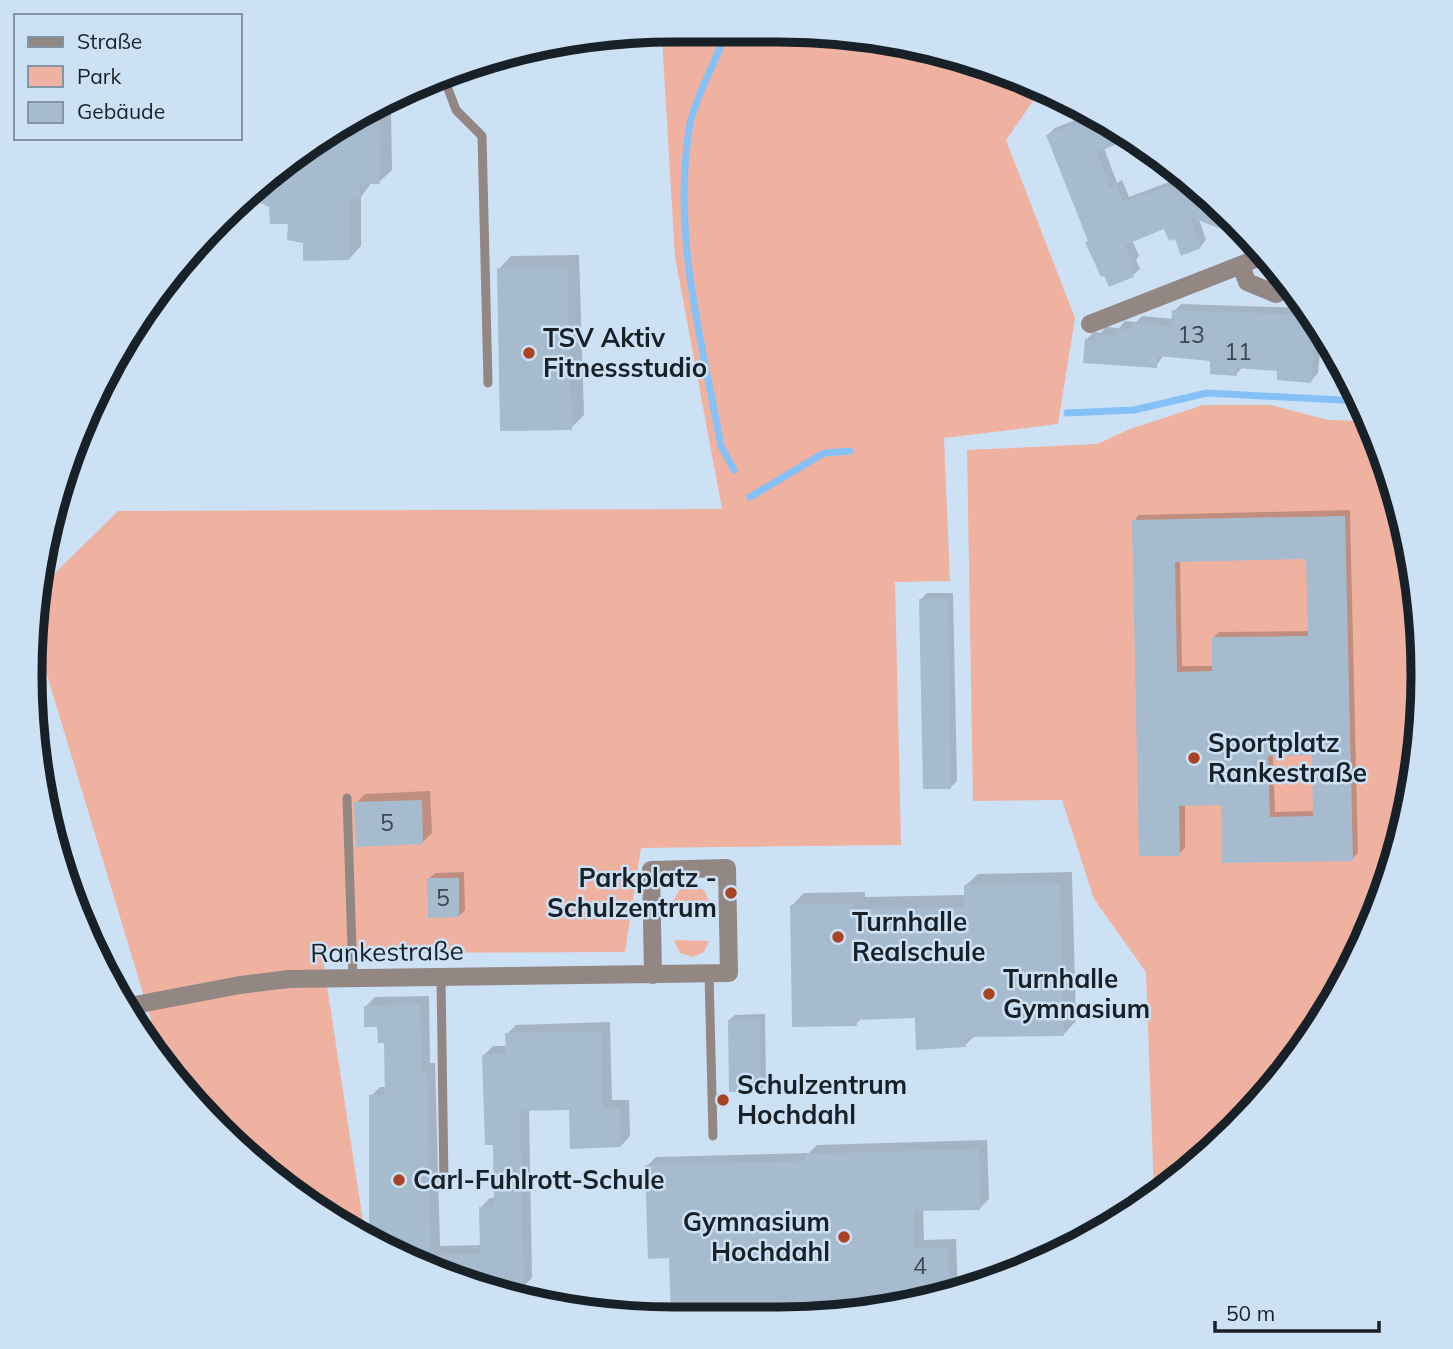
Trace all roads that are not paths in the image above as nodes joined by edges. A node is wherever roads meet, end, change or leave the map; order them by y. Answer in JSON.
{"nodes":[{"id":1,"x":447,"y":85,"type":"edge"},
{"id":2,"x":1255,"y":259,"type":"edge"},
{"id":3,"x":1241,"y":265,"type":"junction"},
{"id":4,"x":1282,"y":291,"type":"edge"},
{"id":5,"x":1090,"y":324,"type":"dead end"},
{"id":6,"x":488,"y":383,"type":"dead end"},
{"id":7,"x":347,"y":798,"type":"dead end"},
{"id":8,"x":709,"y":974,"type":"junction"},
{"id":9,"x":653,"y":975,"type":"junction"},
{"id":10,"x":354,"y":978,"type":"junction"},
{"id":11,"x":441,"y":978,"type":"junction"},
{"id":12,"x":136,"y":1005,"type":"edge"},
{"id":13,"x":713,"y":1136,"type":"dead end"},
{"id":14,"x":444,"y":1183,"type":"dead end"}],
"edges":[{"from":1,"to":6,"type":"lane"},
{"from":2,"to":3,"type":"street"},
{"from":3,"to":4,"type":"street"},
{"from":3,"to":5,"type":"street"},
{"from":7,"to":10,"type":"lane"},
{"from":8,"to":9,"type":"street","name":"Rankestraße"},
{"from":8,"to":9,"type":"street"},
{"from":8,"to":13,"type":"lane"},
{"from":9,"to":11,"type":"street","name":"Rankestraße"},
{"from":10,"to":11,"type":"street","name":"Rankestraße"},
{"from":10,"to":12,"type":"street","name":"Rankestraße"},
{"from":11,"to":14,"type":"lane"}]}
